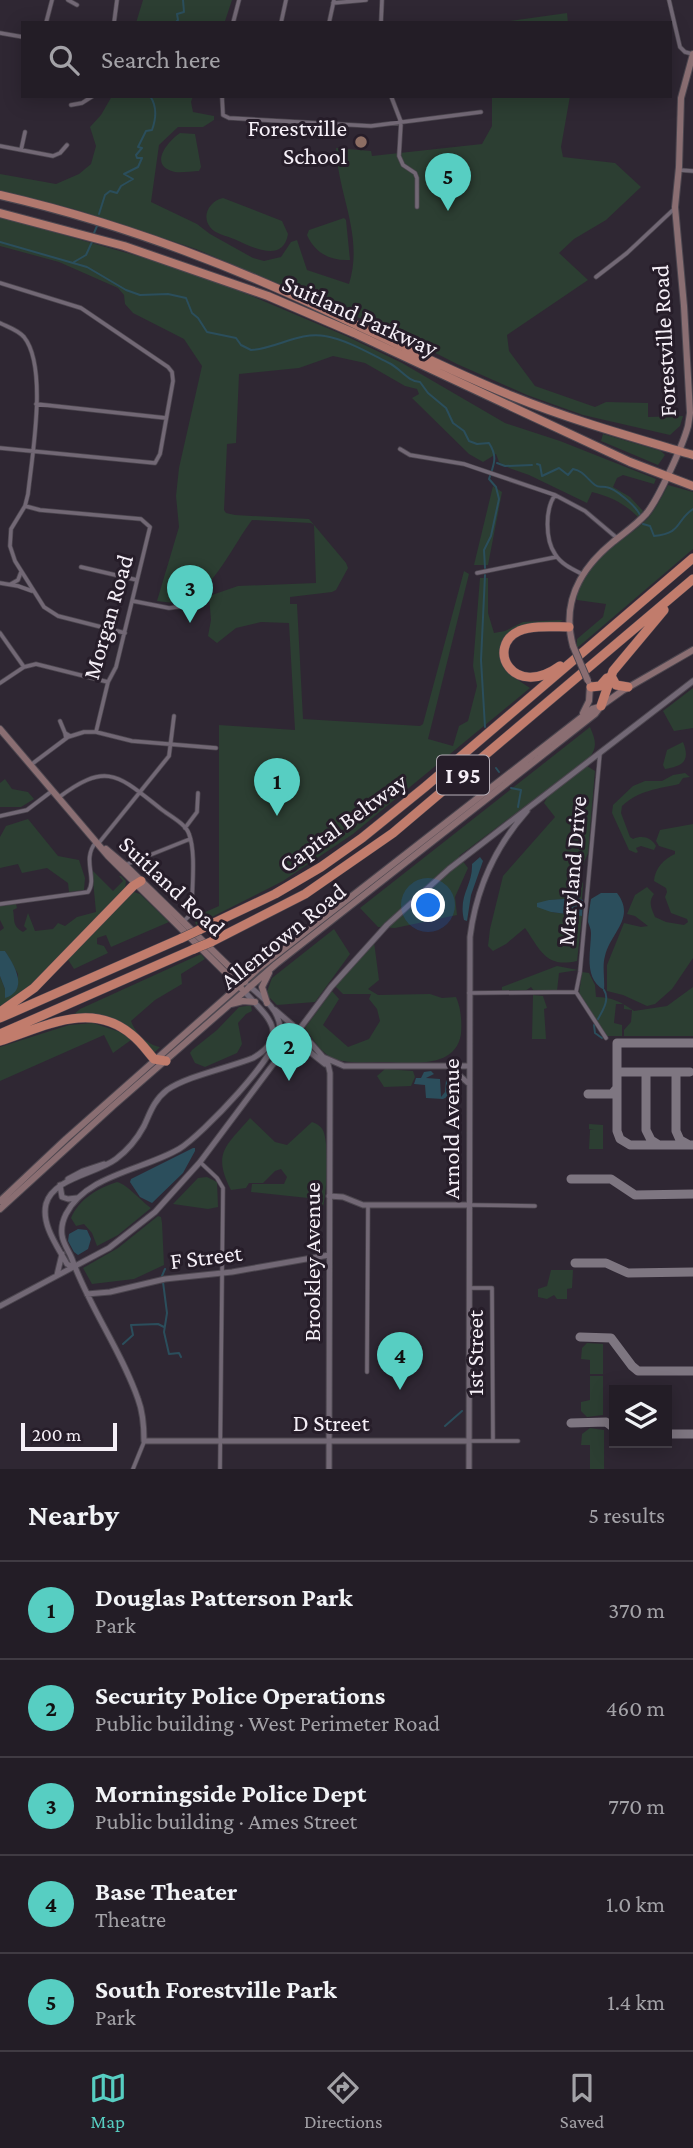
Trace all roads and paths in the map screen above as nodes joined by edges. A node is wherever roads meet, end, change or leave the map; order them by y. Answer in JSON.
{"nodes":[{"id":1,"x":52,"y":0,"type":"edge"},
{"id":2,"x":68,"y":0,"type":"edge"},
{"id":3,"x":117,"y":0,"type":"edge"},
{"id":4,"x":239,"y":0,"type":"edge"},
{"id":5,"x":286,"y":0,"type":"edge"},
{"id":6,"x":366,"y":0,"type":"edge"},
{"id":7,"x":382,"y":0,"type":"edge"},
{"id":8,"x":669,"y":0,"type":"edge"},
{"id":9,"x":333,"y":1,"type":"edge"},
{"id":10,"x":77,"y":5,"type":"dead end"},
{"id":11,"x":47,"y":21,"type":"edge"},
{"id":12,"x":114,"y":21,"type":"edge"},
{"id":13,"x":234,"y":21,"type":"edge"},
{"id":14,"x":281,"y":21,"type":"edge"},
{"id":15,"x":329,"y":21,"type":"edge"},
{"id":16,"x":380,"y":21,"type":"edge"},
{"id":17,"x":0,"y":33,"type":"edge"},
{"id":18,"x":21,"y":37,"type":"edge"},
{"id":19,"x":693,"y":54,"type":"edge"},
{"id":20,"x":90,"y":98,"type":"edge"},
{"id":21,"x":222,"y":98,"type":"edge"},
{"id":22,"x":392,"y":98,"type":"edge"},
{"id":23,"x":71,"y":104,"type":"dead end"},
{"id":24,"x":481,"y":112,"type":"dead end"},
{"id":25,"x":401,"y":122,"type":"junction"},
{"id":26,"x":25,"y":132,"type":"dead end"},
{"id":27,"x":67,"y":145,"type":"dead end"},
{"id":28,"x":0,"y":146,"type":"edge"},
{"id":29,"x":21,"y":150,"type":"junction"},
{"id":30,"x":679,"y":170,"type":"junction"},
{"id":31,"x":693,"y":171,"type":"edge"},
{"id":32,"x":0,"y":195,"type":"edge"},
{"id":33,"x":416,"y":207,"type":"dead end"},
{"id":34,"x":676,"y":207,"type":"junction"},
{"id":35,"x":0,"y":213,"type":"edge"},
{"id":36,"x":596,"y":277,"type":"dead end"},
{"id":37,"x":0,"y":284,"type":"edge"},
{"id":38,"x":0,"y":323,"type":"edge"},
{"id":39,"x":36,"y":404,"type":"junction"},
{"id":40,"x":166,"y":418,"type":"junction"},
{"id":41,"x":0,"y":448,"type":"edge"},
{"id":42,"x":400,"y":449,"type":"dead end"},
{"id":43,"x":678,"y":450,"type":"junction"},
{"id":44,"x":32,"y":451,"type":"junction"},
{"id":45,"x":693,"y":455,"type":"edge"},
{"id":46,"x":666,"y":476,"type":"junction"},
{"id":47,"x":693,"y":486,"type":"edge"},
{"id":48,"x":555,"y":495,"type":"junction"},
{"id":49,"x":25,"y":506,"type":"junction"},
{"id":50,"x":617,"y":538,"type":"junction"},
{"id":51,"x":556,"y":557,"type":"junction"},
{"id":52,"x":693,"y":558,"type":"edge"},
{"id":53,"x":82,"y":568,"type":"dead end"},
{"id":54,"x":21,"y":571,"type":"junction"},
{"id":55,"x":477,"y":573,"type":"dead end"},
{"id":56,"x":582,"y":573,"type":"junction"},
{"id":57,"x":693,"y":579,"type":"edge"},
{"id":58,"x":137,"y":580,"type":"junction"},
{"id":59,"x":0,"y":583,"type":"edge"},
{"id":60,"x":9,"y":584,"type":"junction"},
{"id":61,"x":34,"y":592,"type":"junction"},
{"id":62,"x":133,"y":601,"type":"junction"},
{"id":63,"x":201,"y":604,"type":"dead end"},
{"id":64,"x":569,"y":627,"type":"junction"},
{"id":65,"x":0,"y":633,"type":"edge"},
{"id":66,"x":125,"y":633,"type":"junction"},
{"id":67,"x":588,"y":648,"type":"junction"},
{"id":68,"x":693,"y":650,"type":"edge"},
{"id":69,"x":24,"y":667,"type":"junction"},
{"id":70,"x":612,"y":674,"type":"junction"},
{"id":71,"x":693,"y":681,"type":"edge"},
{"id":72,"x":108,"y":682,"type":"junction"},
{"id":73,"x":0,"y":683,"type":"edge"},
{"id":74,"x":590,"y":685,"type":"junction"},
{"id":75,"x":628,"y":687,"type":"junction"},
{"id":76,"x":601,"y":706,"type":"junction"},
{"id":77,"x":174,"y":716,"type":"dead end"},
{"id":78,"x":578,"y":720,"type":"junction"},
{"id":79,"x":60,"y":722,"type":"dead end"},
{"id":80,"x":0,"y":729,"type":"edge"},
{"id":81,"x":96,"y":732,"type":"junction"},
{"id":82,"x":68,"y":737,"type":"junction"},
{"id":83,"x":171,"y":744,"type":"junction"},
{"id":84,"x":216,"y":748,"type":"dead end"},
{"id":85,"x":600,"y":753,"type":"junction"},
{"id":86,"x":30,"y":765,"type":"junction"},
{"id":87,"x":52,"y":791,"type":"junction"},
{"id":88,"x":140,"y":792,"type":"junction"},
{"id":89,"x":198,"y":793,"type":"dead end"},
{"id":90,"x":58,"y":798,"type":"junction"},
{"id":91,"x":532,"y":807,"type":"junction"},
{"id":92,"x":465,"y":812,"type":"junction"},
{"id":93,"x":0,"y":816,"type":"edge"},
{"id":94,"x":185,"y":828,"type":"junction"},
{"id":95,"x":190,"y":839,"type":"junction"},
{"id":96,"x":486,"y":840,"type":"junction"},
{"id":97,"x":97,"y":843,"type":"junction"},
{"id":98,"x":500,"y":846,"type":"junction"},
{"id":99,"x":125,"y":865,"type":"junction"},
{"id":100,"x":138,"y":882,"type":"junction"},
{"id":101,"x":0,"y":904,"type":"edge"},
{"id":102,"x":332,"y":916,"type":"junction"},
{"id":103,"x":183,"y":922,"type":"junction"},
{"id":104,"x":276,"y":964,"type":"junction"},
{"id":105,"x":257,"y":970,"type":"junction"},
{"id":106,"x":226,"y":972,"type":"junction"},
{"id":107,"x":235,"y":973,"type":"junction"},
{"id":108,"x":244,"y":986,"type":"junction"},
{"id":109,"x":576,"y":992,"type":"junction"},
{"id":110,"x":469,"y":993,"type":"junction"},
{"id":111,"x":228,"y":995,"type":"junction"},
{"id":112,"x":255,"y":1002,"type":"junction"},
{"id":113,"x":267,"y":1003,"type":"junction"},
{"id":114,"x":223,"y":1009,"type":"junction"},
{"id":115,"x":274,"y":1009,"type":"junction"},
{"id":116,"x":0,"y":1012,"type":"edge"},
{"id":117,"x":0,"y":1018,"type":"edge"},
{"id":118,"x":298,"y":1030,"type":"junction"},
{"id":119,"x":0,"y":1034,"type":"edge"},
{"id":120,"x":292,"y":1038,"type":"junction"},
{"id":121,"x":606,"y":1038,"type":"dead end"},
{"id":122,"x":0,"y":1041,"type":"edge"},
{"id":123,"x":323,"y":1056,"type":"junction"},
{"id":124,"x":154,"y":1059,"type":"junction"},
{"id":125,"x":166,"y":1061,"type":"junction"},
{"id":126,"x":341,"y":1065,"type":"junction"},
{"id":127,"x":449,"y":1066,"type":"junction"},
{"id":128,"x":468,"y":1066,"type":"junction"},
{"id":129,"x":329,"y":1071,"type":"junction"},
{"id":130,"x":329,"y":1082,"type":"junction"},
{"id":131,"x":468,"y":1083,"type":"junction"},
{"id":132,"x":200,"y":1162,"type":"junction"},
{"id":133,"x":62,"y":1184,"type":"junction"},
{"id":134,"x":329,"y":1196,"type":"junction"},
{"id":135,"x":77,"y":1198,"type":"junction"},
{"id":136,"x":0,"y":1201,"type":"edge"},
{"id":137,"x":368,"y":1205,"type":"junction"},
{"id":138,"x":468,"y":1205,"type":"junction"},
{"id":139,"x":535,"y":1206,"type":"dead end"},
{"id":140,"x":0,"y":1209,"type":"edge"},
{"id":141,"x":62,"y":1254,"type":"junction"},
{"id":142,"x":329,"y":1255,"type":"junction"},
{"id":143,"x":73,"y":1267,"type":"junction"},
{"id":144,"x":220,"y":1273,"type":"junction"},
{"id":145,"x":57,"y":1276,"type":"junction"},
{"id":146,"x":468,"y":1288,"type":"junction"},
{"id":147,"x":87,"y":1294,"type":"junction"},
{"id":148,"x":0,"y":1306,"type":"edge"},
{"id":149,"x":367,"y":1372,"type":"dead end"},
{"id":150,"x":144,"y":1441,"type":"junction"},
{"id":151,"x":220,"y":1441,"type":"junction"},
{"id":152,"x":329,"y":1441,"type":"junction"},
{"id":153,"x":469,"y":1441,"type":"junction"},
{"id":154,"x":493,"y":1441,"type":"junction"},
{"id":155,"x":518,"y":1441,"type":"dead end"},
{"id":156,"x":133,"y":1469,"type":"edge"},
{"id":157,"x":220,"y":1469,"type":"edge"},
{"id":158,"x":329,"y":1469,"type":"edge"},
{"id":159,"x":469,"y":1469,"type":"edge"}],
"edges":[{"from":1,"to":11,"type":"street"},
{"from":2,"to":10,"type":"street"},
{"from":3,"to":12,"type":"street"},
{"from":4,"to":13,"type":"street"},
{"from":5,"to":14,"type":"street"},
{"from":6,"to":9,"type":"street"},
{"from":7,"to":16,"type":"street"},
{"from":8,"to":19,"type":"street"},
{"from":9,"to":15,"type":"street"},
{"from":17,"to":18,"type":"street"},
{"from":19,"to":30,"type":"main road","name":"Forestville Road"},
{"from":20,"to":23,"type":"street"},
{"from":21,"to":25,"type":"street"},
{"from":22,"to":25,"type":"street"},
{"from":24,"to":25,"type":"street"},
{"from":25,"to":33,"type":"street"},
{"from":26,"to":29,"type":"street"},
{"from":27,"to":29,"type":"street"},
{"from":28,"to":29,"type":"street"},
{"from":30,"to":31,"type":"street"},
{"from":30,"to":34,"type":"main road","name":"Forestville Road"},
{"from":32,"to":43,"type":"highway","name":"Suitland Parkway"},
{"from":34,"to":36,"type":"street"},
{"from":34,"to":43,"type":"main road","name":"Forestville Road"},
{"from":35,"to":46,"type":"highway","name":"Suitland Parkway"},
{"from":37,"to":40,"type":"street"},
{"from":38,"to":39,"type":"street"},
{"from":39,"to":40,"type":"street"},
{"from":39,"to":44,"type":"street"},
{"from":40,"to":44,"type":"street"},
{"from":41,"to":44,"type":"street"},
{"from":42,"to":48,"type":"street"},
{"from":43,"to":45,"type":"highway","name":"Suitland Parkway"},
{"from":43,"to":46,"type":"main road","name":"Forestville Road"},
{"from":44,"to":49,"type":"street"},
{"from":46,"to":47,"type":"highway","name":"Suitland Parkway"},
{"from":46,"to":50,"type":"main road","name":"Forestville Road"},
{"from":48,"to":50,"type":"street"},
{"from":48,"to":51,"type":"street"},
{"from":49,"to":54,"type":"street"},
{"from":49,"to":58,"type":"street","name":"Morgan Road"},
{"from":50,"to":56,"type":"main road","name":"Forestville Road"},
{"from":51,"to":55,"type":"street"},
{"from":51,"to":56,"type":"street"},
{"from":52,"to":67,"type":"highway","name":"Capital Beltway","number":"I 95"},
{"from":53,"to":58,"type":"street"},
{"from":54,"to":60,"type":"street"},
{"from":54,"to":61,"type":"street"},
{"from":56,"to":64,"type":"main road","name":"Forestville Road"},
{"from":57,"to":70,"type":"highway"},
{"from":57,"to":119,"type":"highway","name":"Capital Beltway","number":"I 95","bridge":true},
{"from":58,"to":62,"type":"street","name":"Morgan Road"},
{"from":59,"to":60,"type":"street"},
{"from":60,"to":61,"type":"street"},
{"from":61,"to":66,"type":"street"},
{"from":62,"to":63,"type":"street"},
{"from":62,"to":66,"type":"street","name":"Morgan Road"},
{"from":64,"to":67,"type":"highway"},
{"from":64,"to":74,"type":"main road","name":"Forestville Road","bridge":true},
{"from":65,"to":69,"type":"street"},
{"from":66,"to":72,"type":"street","name":"Morgan Road"},
{"from":67,"to":117,"type":"highway","name":"Capital Beltway","number":"I 95","bridge":true},
{"from":68,"to":75,"type":"main road","name":"Allentown Road"},
{"from":69,"to":72,"type":"street"},
{"from":69,"to":73,"type":"street"},
{"from":70,"to":74,"type":"highway"},
{"from":70,"to":75,"type":"highway"},
{"from":70,"to":76,"type":"highway"},
{"from":71,"to":85,"type":"street"},
{"from":72,"to":81,"type":"street","name":"Morgan Road"},
{"from":74,"to":76,"type":"main road","name":"Forestville Road"},
{"from":74,"to":78,"type":"main road"},
{"from":75,"to":76,"type":"main road","name":"Allentown Road"},
{"from":76,"to":78,"type":"main road","name":"Allentown Road"},
{"from":76,"to":92,"type":"main road","name":"Allentown Road"},
{"from":77,"to":83,"type":"street"},
{"from":78,"to":92,"type":"main road","name":"Allentown Road"},
{"from":79,"to":82,"type":"street"},
{"from":80,"to":86,"type":"main road","name":"Suitland Road"},
{"from":81,"to":82,"type":"street"},
{"from":81,"to":83,"type":"street"},
{"from":82,"to":86,"type":"street"},
{"from":83,"to":84,"type":"street"},
{"from":83,"to":88,"type":"street"},
{"from":85,"to":91,"type":"street"},
{"from":85,"to":109,"type":"street","name":"Maryland Drive"},
{"from":86,"to":87,"type":"main road","name":"Suitland Road"},
{"from":87,"to":90,"type":"main road","name":"Suitland Road"},
{"from":87,"to":93,"type":"street"},
{"from":88,"to":90,"type":"street"},
{"from":88,"to":94,"type":"street"},
{"from":88,"to":97,"type":"street"},
{"from":89,"to":94,"type":"street"},
{"from":90,"to":97,"type":"main road","name":"Suitland Road"},
{"from":91,"to":96,"type":"street"},
{"from":91,"to":98,"type":"street","name":"Arnold Avenue"},
{"from":92,"to":102,"type":"main road","name":"Allentown Road"},
{"from":94,"to":95,"type":"street"},
{"from":95,"to":99,"type":"street"},
{"from":95,"to":103,"type":"street"},
{"from":96,"to":98,"type":"street"},
{"from":96,"to":118,"type":"street"},
{"from":97,"to":99,"type":"main road","name":"Suitland Road"},
{"from":97,"to":100,"type":"main road","name":"Suitland Road"},
{"from":97,"to":101,"type":"street"},
{"from":98,"to":110,"type":"street","name":"Arnold Avenue"},
{"from":99,"to":100,"type":"main road","name":"Suitland Road"},
{"from":100,"to":103,"type":"main road","name":"Suitland Road"},
{"from":100,"to":106,"type":"main road","name":"Suitland Road"},
{"from":100,"to":116,"type":"highway"},
{"from":102,"to":104,"type":"main road","name":"Allentown Road"},
{"from":102,"to":105,"type":"main road","name":"Allentown Road"},
{"from":103,"to":107,"type":"main road","name":"Suitland Road"},
{"from":104,"to":108,"type":"main road","name":"Allentown Road"},
{"from":104,"to":113,"type":"main road"},
{"from":105,"to":107,"type":"main road"},
{"from":105,"to":108,"type":"main road","name":"Allentown Road"},
{"from":106,"to":108,"type":"main road","name":"Suitland Road"},
{"from":106,"to":111,"type":"main road"},
{"from":107,"to":108,"type":"main road","name":"Suitland Road"},
{"from":108,"to":111,"type":"main road","name":"Allentown Road"},
{"from":108,"to":112,"type":"street"},
{"from":108,"to":113,"type":"street"},
{"from":108,"to":114,"type":"main road","name":"Allentown Road"},
{"from":109,"to":110,"type":"street"},
{"from":109,"to":121,"type":"street"},
{"from":110,"to":128,"type":"street","name":"Arnold Avenue"},
{"from":111,"to":124,"type":"main road","name":"Allentown Road"},
{"from":112,"to":114,"type":"main road"},
{"from":112,"to":133,"type":"street"},
{"from":113,"to":115,"type":"street"},
{"from":114,"to":125,"type":"main road","name":"Allentown Road"},
{"from":115,"to":118,"type":"street"},
{"from":115,"to":135,"type":"street"},
{"from":118,"to":120,"type":"street"},
{"from":118,"to":123,"type":"street"},
{"from":120,"to":129,"type":"street"},
{"from":120,"to":132,"type":"street"},
{"from":122,"to":124,"type":"highway"},
{"from":123,"to":126,"type":"street"},
{"from":123,"to":129,"type":"street"},
{"from":124,"to":125,"type":"highway"},
{"from":124,"to":136,"type":"main road","name":"Allentown Road"},
{"from":125,"to":140,"type":"main road","name":"Allentown Road"},
{"from":126,"to":127,"type":"street"},
{"from":126,"to":129,"type":"street"},
{"from":126,"to":130,"type":"street"},
{"from":127,"to":128,"type":"street"},
{"from":127,"to":131,"type":"street"},
{"from":128,"to":131,"type":"street","name":"Arnold Avenue"},
{"from":129,"to":130,"type":"street","name":"Brookley Avenue"},
{"from":130,"to":134,"type":"street","name":"Brookley Avenue"},
{"from":131,"to":138,"type":"street","name":"Arnold Avenue"},
{"from":132,"to":143,"type":"street"},
{"from":132,"to":144,"type":"street"},
{"from":133,"to":135,"type":"street"},
{"from":133,"to":141,"type":"street"},
{"from":134,"to":137,"type":"street"},
{"from":134,"to":142,"type":"street","name":"Brookley Avenue"},
{"from":135,"to":143,"type":"street"},
{"from":137,"to":138,"type":"street"},
{"from":137,"to":149,"type":"street"},
{"from":138,"to":139,"type":"street"},
{"from":138,"to":146,"type":"street","name":"Arnold Avenue"},
{"from":141,"to":143,"type":"street"},
{"from":141,"to":145,"type":"street"},
{"from":142,"to":144,"type":"street","name":"F Street"},
{"from":142,"to":152,"type":"street","name":"Brookley Avenue"},
{"from":143,"to":145,"type":"street"},
{"from":143,"to":147,"type":"street"},
{"from":144,"to":147,"type":"street","name":"F Street"},
{"from":144,"to":151,"type":"street"},
{"from":145,"to":148,"type":"street"},
{"from":146,"to":153,"type":"street","name":"Arnold Avenue"},
{"from":146,"to":154,"type":"street","name":"1st Street"},
{"from":147,"to":150,"type":"street"},
{"from":150,"to":151,"type":"street","name":"D Street"},
{"from":150,"to":156,"type":"street"},
{"from":151,"to":152,"type":"street","name":"D Street"},
{"from":151,"to":157,"type":"street"},
{"from":152,"to":153,"type":"street","name":"D Street"},
{"from":152,"to":158,"type":"street","name":"Brookley Avenue"},
{"from":153,"to":154,"type":"street","name":"D Street"},
{"from":153,"to":159,"type":"street","name":"Arnold Avenue"},
{"from":154,"to":155,"type":"street","name":"D Street"}]}
